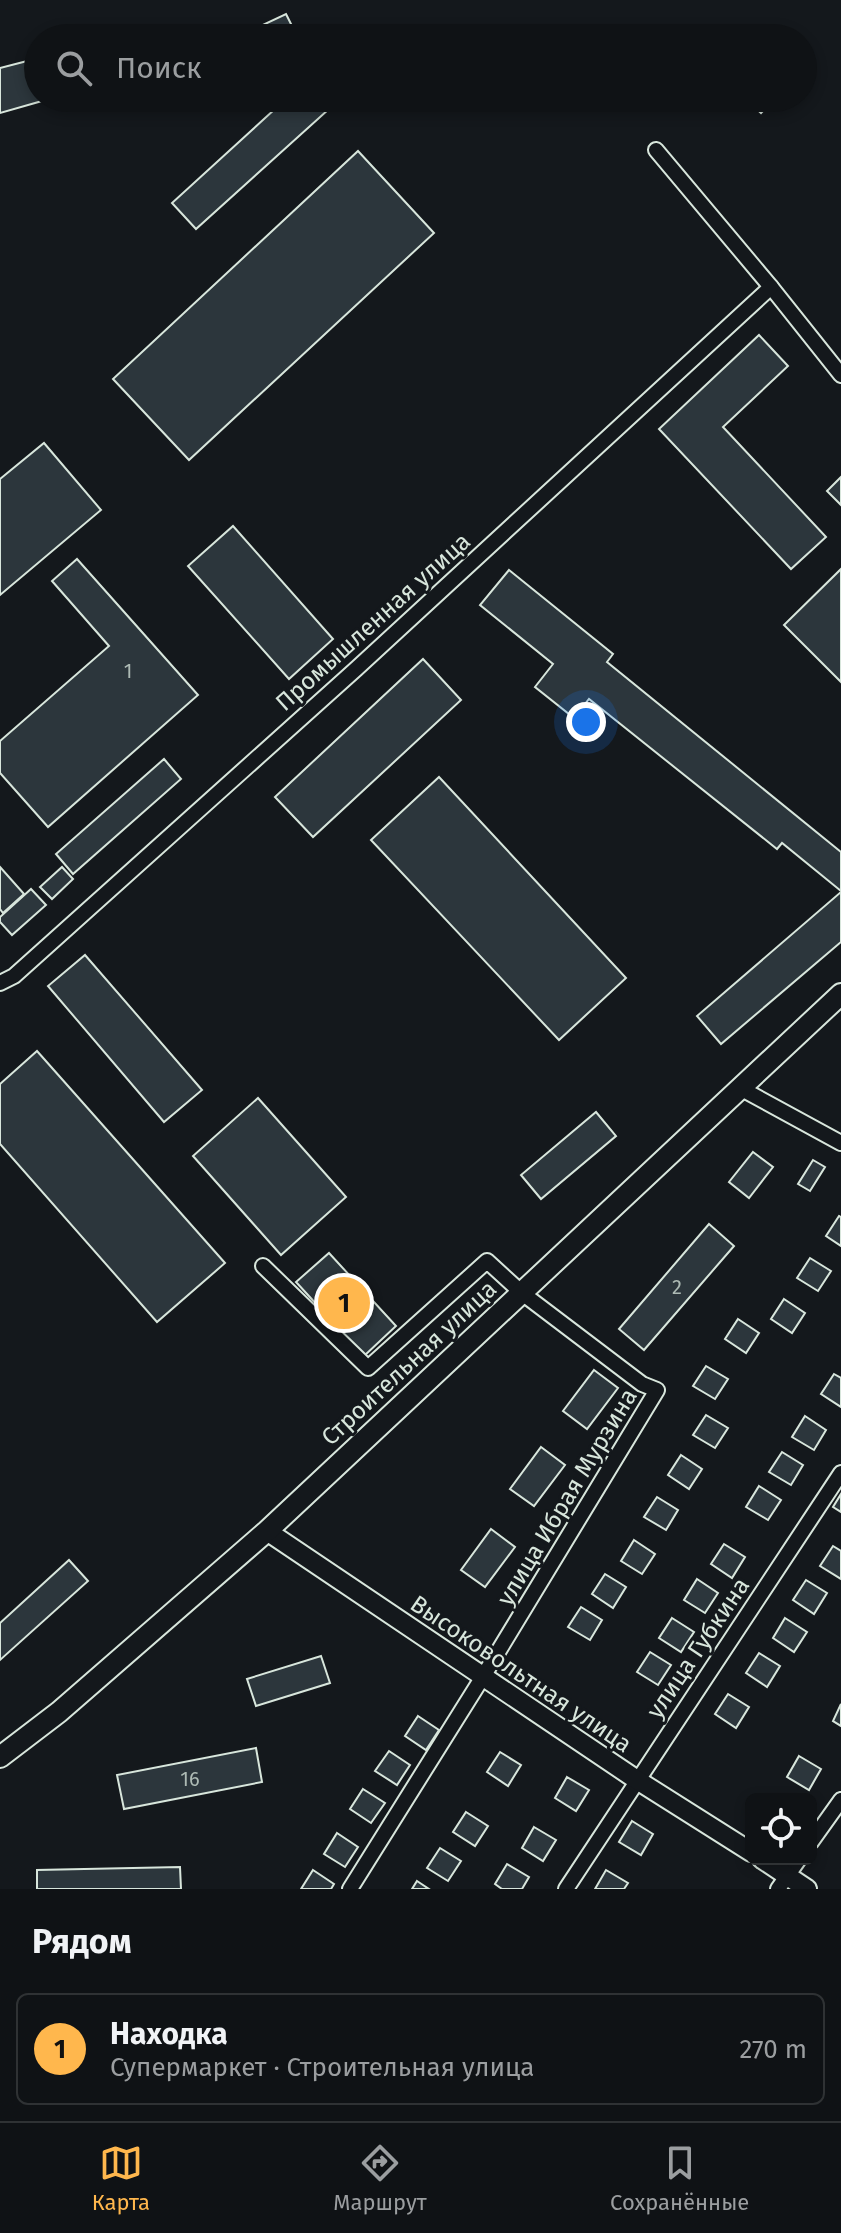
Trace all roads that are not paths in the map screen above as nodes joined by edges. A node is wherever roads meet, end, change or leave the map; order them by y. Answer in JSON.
{"nodes":[{"id":1,"x":656,"y":150,"type":"dead end"},
{"id":2,"x":771,"y":287,"type":"junction"},
{"id":3,"x":841,"y":375,"type":"edge"},
{"id":4,"x":0,"y":983,"type":"edge"},
{"id":5,"x":841,"y":994,"type":"edge"},
{"id":6,"x":742,"y":1089,"type":"junction"},
{"id":7,"x":841,"y":1143,"type":"edge"},
{"id":8,"x":263,"y":1266,"type":"dead end"},
{"id":9,"x":522,"y":1293,"type":"junction"},
{"id":10,"x":841,"y":1473,"type":"edge"},
{"id":11,"x":267,"y":1531,"type":"junction"},
{"id":12,"x":484,"y":1675,"type":"junction"},
{"id":13,"x":0,"y":1757,"type":"edge"},
{"id":14,"x":637,"y":1780,"type":"junction"},
{"id":15,"x":841,"y":1800,"type":"edge"},
{"id":16,"x":817,"y":1834,"type":"edge"},
{"id":17,"x":745,"y":1848,"type":"edge"},
{"id":18,"x":767,"y":1865,"type":"edge"},
{"id":19,"x":795,"y":1865,"type":"edge"},
{"id":20,"x":782,"y":1882,"type":"edge"},
{"id":21,"x":350,"y":1889,"type":"edge"},
{"id":22,"x":566,"y":1889,"type":"edge"},
{"id":23,"x":807,"y":1889,"type":"edge"}],
"edges":[{"from":1,"to":2,"type":"street"},
{"from":2,"to":3,"type":"street"},
{"from":2,"to":4,"type":"street","name":"Промышленная улица"},
{"from":5,"to":6,"type":"main road","name":"Строительная улица"},
{"from":6,"to":7,"type":"street"},
{"from":6,"to":9,"type":"main road","name":"Строительная улица"},
{"from":8,"to":9,"type":"street"},
{"from":9,"to":11,"type":"main road","name":"Строительная улица"},
{"from":9,"to":12,"type":"street","name":"улица Ибрая Мурзина"},
{"from":10,"to":14,"type":"street","name":"улица Губкина"},
{"from":11,"to":12,"type":"street","name":"Высоковольтная улица"},
{"from":11,"to":13,"type":"main road","name":"Строительная улица"},
{"from":12,"to":14,"type":"street","name":"Высоковольтная улица"},
{"from":12,"to":21,"type":"street","name":"улица Ибрая Мурзина"},
{"from":14,"to":17,"type":"street","name":"Высоковольтная улица"},
{"from":14,"to":22,"type":"street","name":"улица Губкина"},
{"from":15,"to":16,"type":"street"},
{"from":18,"to":20,"type":"street"},
{"from":19,"to":20,"type":"street"},
{"from":20,"to":23,"type":"street"}]}
